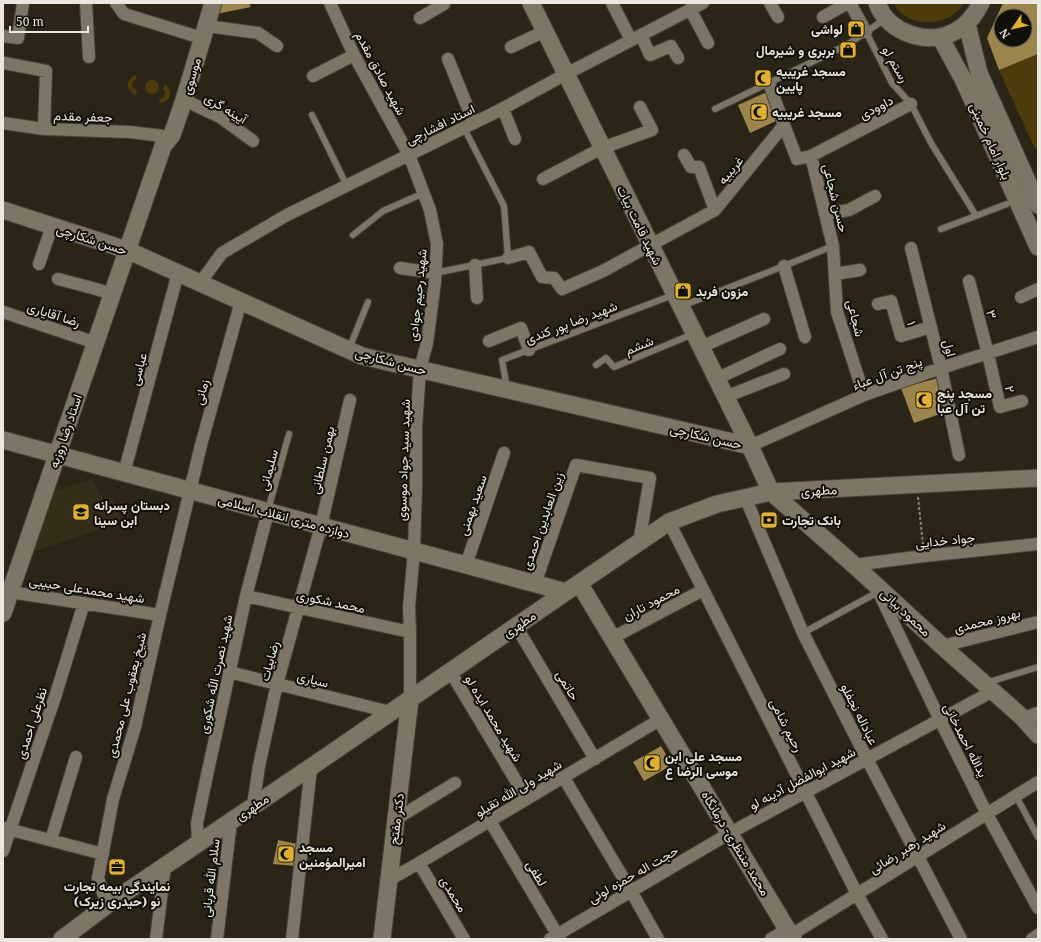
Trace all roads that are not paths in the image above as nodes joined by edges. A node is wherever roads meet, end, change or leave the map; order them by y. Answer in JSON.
{"nodes":[{"id":1,"x":23,"y":3,"type":"edge"},
{"id":2,"x":86,"y":3,"type":"edge"},
{"id":3,"x":116,"y":3,"type":"edge"},
{"id":4,"x":202,"y":3,"type":"edge"},
{"id":5,"x":214,"y":3,"type":"edge"},
{"id":6,"x":330,"y":3,"type":"edge"},
{"id":7,"x":444,"y":3,"type":"edge"},
{"id":8,"x":531,"y":3,"type":"edge"},
{"id":9,"x":612,"y":3,"type":"edge"},
{"id":10,"x":703,"y":3,"type":"edge"},
{"id":11,"x":770,"y":3,"type":"edge"},
{"id":12,"x":849,"y":3,"type":"edge"},
{"id":13,"x":877,"y":3,"type":"edge"},
{"id":14,"x":981,"y":3,"type":"edge"},
{"id":15,"x":690,"y":9,"type":"junction"},
{"id":16,"x":778,"y":17,"type":"dead end"},
{"id":17,"x":823,"y":17,"type":"dead end"},
{"id":18,"x":420,"y":18,"type":"dead end"},
{"id":19,"x":886,"y":18,"type":"junction"},
{"id":20,"x":967,"y":24,"type":"junction"},
{"id":21,"x":207,"y":26,"type":"junction"},
{"id":22,"x":545,"y":31,"type":"junction"},
{"id":23,"x":866,"y":32,"type":"junction"},
{"id":24,"x":192,"y":35,"type":"junction"},
{"id":25,"x":3,"y":36,"type":"edge"},
{"id":26,"x":940,"y":37,"type":"junction"},
{"id":27,"x":636,"y":38,"type":"junction"},
{"id":28,"x":708,"y":43,"type":"dead end"},
{"id":29,"x":277,"y":46,"type":"dead end"},
{"id":30,"x":511,"y":47,"type":"dead end"},
{"id":31,"x":354,"y":55,"type":"junction"},
{"id":32,"x":89,"y":57,"type":"dead end"},
{"id":33,"x":678,"y":58,"type":"dead end"},
{"id":34,"x":448,"y":59,"type":"dead end"},
{"id":35,"x":4,"y":63,"type":"dead end"},
{"id":36,"x":566,"y":74,"type":"junction"},
{"id":37,"x":313,"y":76,"type":"dead end"},
{"id":38,"x":769,"y":83,"type":"junction"},
{"id":39,"x":184,"y":100,"type":"junction"},
{"id":40,"x":911,"y":104,"type":"junction"},
{"id":41,"x":640,"y":107,"type":"dead end"},
{"id":42,"x":502,"y":109,"type":"junction"},
{"id":43,"x":715,"y":109,"type":"dead end"},
{"id":44,"x":312,"y":115,"type":"dead end"},
{"id":45,"x":3,"y":123,"type":"edge"},
{"id":46,"x":784,"y":125,"type":"junction"},
{"id":47,"x":469,"y":126,"type":"junction"},
{"id":48,"x":44,"y":129,"type":"junction"},
{"id":49,"x":515,"y":139,"type":"dead end"},
{"id":50,"x":163,"y":141,"type":"junction"},
{"id":51,"x":253,"y":141,"type":"dead end"},
{"id":52,"x":602,"y":148,"type":"junction"},
{"id":53,"x":409,"y":155,"type":"junction"},
{"id":54,"x":684,"y":156,"type":"dead end"},
{"id":55,"x":811,"y":156,"type":"junction"},
{"id":56,"x":543,"y":180,"type":"dead end"},
{"id":57,"x":347,"y":186,"type":"junction"},
{"id":58,"x":424,"y":193,"type":"junction"},
{"id":59,"x":875,"y":196,"type":"dead end"},
{"id":60,"x":1007,"y":204,"type":"dead end"},
{"id":61,"x":1038,"y":205,"type":"edge"},
{"id":62,"x":3,"y":210,"type":"edge"},
{"id":63,"x":715,"y":210,"type":"junction"},
{"id":64,"x":825,"y":214,"type":"junction"},
{"id":65,"x":973,"y":218,"type":"junction"},
{"id":66,"x":52,"y":226,"type":"junction"},
{"id":67,"x":941,"y":229,"type":"dead end"},
{"id":68,"x":353,"y":235,"type":"dead end"},
{"id":69,"x":650,"y":245,"type":"junction"},
{"id":70,"x":833,"y":246,"type":"junction"},
{"id":71,"x":1038,"y":247,"type":"edge"},
{"id":72,"x":911,"y":248,"type":"dead end"},
{"id":73,"x":128,"y":250,"type":"junction"},
{"id":74,"x":508,"y":258,"type":"junction"},
{"id":75,"x":39,"y":264,"type":"dead end"},
{"id":76,"x":476,"y":265,"type":"junction"},
{"id":77,"x":784,"y":266,"type":"junction"},
{"id":78,"x":400,"y":268,"type":"dead end"},
{"id":79,"x":860,"y":270,"type":"dead end"},
{"id":80,"x":178,"y":273,"type":"junction"},
{"id":81,"x":435,"y":273,"type":"junction"},
{"id":82,"x":835,"y":274,"type":"junction"},
{"id":83,"x":58,"y":279,"type":"dead end"},
{"id":84,"x":969,"y":281,"type":"dead end"},
{"id":85,"x":200,"y":283,"type":"junction"},
{"id":86,"x":1038,"y":289,"type":"edge"},
{"id":87,"x":112,"y":294,"type":"junction"},
{"id":88,"x":1021,"y":297,"type":"dead end"},
{"id":89,"x":477,"y":298,"type":"dead end"},
{"id":90,"x":678,"y":300,"type":"junction"},
{"id":91,"x":241,"y":301,"type":"junction"},
{"id":92,"x":368,"y":302,"type":"dead end"},
{"id":93,"x":878,"y":304,"type":"dead end"},
{"id":94,"x":3,"y":312,"type":"edge"},
{"id":95,"x":764,"y":319,"type":"dead end"},
{"id":96,"x":931,"y":327,"type":"junction"},
{"id":97,"x":805,"y":337,"type":"dead end"},
{"id":98,"x":1038,"y":338,"type":"edge"},
{"id":99,"x":697,"y":340,"type":"junction"},
{"id":100,"x":489,"y":341,"type":"dead end"},
{"id":101,"x":96,"y":343,"type":"junction"},
{"id":102,"x":780,"y":349,"type":"dead end"},
{"id":103,"x":349,"y":350,"type":"junction"},
{"id":104,"x":529,"y":350,"type":"junction"},
{"id":105,"x":988,"y":354,"type":"junction"},
{"id":106,"x":596,"y":365,"type":"dead end"},
{"id":107,"x":941,"y":368,"type":"junction"},
{"id":108,"x":420,"y":369,"type":"junction"},
{"id":109,"x":784,"y":374,"type":"dead end"},
{"id":110,"x":716,"y":379,"type":"junction"},
{"id":111,"x":508,"y":389,"type":"junction"},
{"id":112,"x":864,"y":395,"type":"junction"},
{"id":113,"x":725,"y":397,"type":"junction"},
{"id":114,"x":350,"y":400,"type":"dead end"},
{"id":115,"x":1022,"y":402,"type":"dead end"},
{"id":116,"x":289,"y":434,"type":"dead end"},
{"id":117,"x":3,"y":440,"type":"edge"},
{"id":118,"x":750,"y":446,"type":"junction"},
{"id":119,"x":504,"y":453,"type":"dead end"},
{"id":120,"x":57,"y":455,"type":"junction"},
{"id":121,"x":959,"y":455,"type":"dead end"},
{"id":122,"x":124,"y":473,"type":"junction"},
{"id":123,"x":1038,"y":478,"type":"edge"},
{"id":124,"x":190,"y":491,"type":"junction"},
{"id":125,"x":771,"y":492,"type":"junction"},
{"id":126,"x":745,"y":497,"type":"junction"},
{"id":127,"x":268,"y":512,"type":"junction"},
{"id":128,"x":669,"y":522,"type":"junction"},
{"id":129,"x":321,"y":526,"type":"junction"},
{"id":130,"x":639,"y":543,"type":"junction"},
{"id":131,"x":1038,"y":544,"type":"edge"},
{"id":132,"x":414,"y":551,"type":"junction"},
{"id":133,"x":466,"y":565,"type":"junction"},
{"id":134,"x":854,"y":565,"type":"junction"},
{"id":135,"x":535,"y":584,"type":"junction"},
{"id":136,"x":573,"y":587,"type":"junction"},
{"id":137,"x":876,"y":587,"type":"junction"},
{"id":138,"x":703,"y":590,"type":"junction"},
{"id":139,"x":246,"y":596,"type":"junction"},
{"id":140,"x":6,"y":599,"type":"edge"},
{"id":141,"x":84,"y":603,"type":"junction"},
{"id":142,"x":298,"y":608,"type":"junction"},
{"id":143,"x":160,"y":615,"type":"junction"},
{"id":144,"x":1038,"y":622,"type":"edge"},
{"id":145,"x":516,"y":626,"type":"junction"},
{"id":146,"x":410,"y":632,"type":"junction"},
{"id":147,"x":803,"y":633,"type":"junction"},
{"id":148,"x":612,"y":638,"type":"junction"},
{"id":149,"x":942,"y":646,"type":"junction"},
{"id":150,"x":1038,"y":667,"type":"edge"},
{"id":151,"x":450,"y":671,"type":"junction"},
{"id":152,"x":229,"y":672,"type":"junction"},
{"id":153,"x":277,"y":684,"type":"junction"},
{"id":154,"x":989,"y":687,"type":"junction"},
{"id":155,"x":410,"y":698,"type":"junction"},
{"id":156,"x":390,"y":712,"type":"junction"},
{"id":157,"x":1030,"y":715,"type":"edge"},
{"id":158,"x":661,"y":719,"type":"junction"},
{"id":159,"x":940,"y":720,"type":"junction"},
{"id":160,"x":1038,"y":736,"type":"edge"},
{"id":161,"x":76,"y":757,"type":"dead end"},
{"id":162,"x":595,"y":759,"type":"junction"},
{"id":163,"x":867,"y":759,"type":"junction"},
{"id":164,"x":311,"y":767,"type":"junction"},
{"id":165,"x":564,"y":778,"type":"junction"},
{"id":166,"x":1038,"y":782,"type":"edge"},
{"id":167,"x":455,"y":783,"type":"dead end"},
{"id":168,"x":805,"y":792,"type":"junction"},
{"id":169,"x":1016,"y":796,"type":"junction"},
{"id":170,"x":527,"y":799,"type":"junction"},
{"id":171,"x":253,"y":806,"type":"junction"},
{"id":172,"x":987,"y":814,"type":"junction"},
{"id":173,"x":396,"y":819,"type":"junction"},
{"id":174,"x":231,"y":821,"type":"junction"},
{"id":175,"x":490,"y":821,"type":"junction"},
{"id":176,"x":7,"y":829,"type":"edge"},
{"id":177,"x":730,"y":833,"type":"junction"},
{"id":178,"x":1038,"y":837,"type":"edge"},
{"id":179,"x":50,"y":840,"type":"junction"},
{"id":180,"x":198,"y":843,"type":"junction"},
{"id":181,"x":3,"y":851,"type":"edge"},
{"id":182,"x":103,"y":854,"type":"junction"},
{"id":183,"x":918,"y":856,"type":"junction"},
{"id":184,"x":419,"y":863,"type":"junction"},
{"id":185,"x":165,"y":866,"type":"junction"},
{"id":186,"x":389,"y":880,"type":"junction"},
{"id":187,"x":631,"y":891,"type":"junction"},
{"id":188,"x":857,"y":894,"type":"junction"},
{"id":189,"x":107,"y":906,"type":"junction"},
{"id":190,"x":1038,"y":908,"type":"edge"},
{"id":191,"x":77,"y":933,"type":"edge"},
{"id":192,"x":790,"y":934,"type":"edge"},
{"id":193,"x":1038,"y":935,"type":"edge"},
{"id":194,"x":556,"y":938,"type":"edge"},
{"id":195,"x":62,"y":939,"type":"edge"},
{"id":196,"x":156,"y":939,"type":"edge"},
{"id":197,"x":217,"y":939,"type":"edge"},
{"id":198,"x":292,"y":939,"type":"edge"},
{"id":199,"x":382,"y":939,"type":"edge"},
{"id":200,"x":464,"y":939,"type":"edge"},
{"id":201,"x":658,"y":939,"type":"edge"},
{"id":202,"x":771,"y":939,"type":"edge"},
{"id":203,"x":882,"y":939,"type":"edge"},
{"id":204,"x":961,"y":939,"type":"edge"},
{"id":205,"x":1032,"y":939,"type":"edge"}],
"edges":[{"from":1,"to":25,"type":"street"},
{"from":2,"to":32,"type":"street"},
{"from":3,"to":24,"type":"street"},
{"from":4,"to":24,"type":"main road","name":"موسوی"},
{"from":5,"to":21,"type":"main road","name":"موسوی"},
{"from":6,"to":31,"type":"street","name":"شهید صادق مقدم"},
{"from":7,"to":18,"type":"street"},
{"from":8,"to":22,"type":"main road","name":"شهید قامت بیات"},
{"from":9,"to":27,"type":"street"},
{"from":10,"to":15,"type":"street","name":"استاد افشارچی"},
{"from":11,"to":16,"type":"street"},
{"from":12,"to":17,"type":"street"},
{"from":12,"to":23,"type":"street"},
{"from":13,"to":19,"type":"main road"},
{"from":14,"to":20,"type":"main road"},
{"from":15,"to":27,"type":"street","name":"استاد افشارچی"},
{"from":15,"to":28,"type":"street"},
{"from":19,"to":23,"type":"lane"},
{"from":19,"to":26,"type":"main road"},
{"from":20,"to":26,"type":"main road"},
{"from":20,"to":61,"type":"main road","name":"بلوار امام خمینی"},
{"from":21,"to":29,"type":"street"},
{"from":21,"to":39,"type":"main road","name":"موسوی"},
{"from":22,"to":30,"type":"street"},
{"from":22,"to":36,"type":"main road","name":"شهید قامت بیات"},
{"from":23,"to":38,"type":"lane"},
{"from":23,"to":40,"type":"lane","name":"رستم لو"},
{"from":24,"to":50,"type":"main road","name":"موسوی"},
{"from":26,"to":71,"type":"main road","name":"بلوار امام خمینی"},
{"from":27,"to":33,"type":"street"},
{"from":27,"to":36,"type":"street","name":"استاد افشارچی"},
{"from":31,"to":37,"type":"street"},
{"from":31,"to":53,"type":"street","name":"شهید صادق مقدم"},
{"from":34,"to":47,"type":"street"},
{"from":35,"to":48,"type":"street"},
{"from":36,"to":42,"type":"street","name":"استاد افشارچی"},
{"from":36,"to":52,"type":"main road","name":"شهید قامت بیات"},
{"from":38,"to":43,"type":"lane"},
{"from":38,"to":46,"type":"street"},
{"from":39,"to":50,"type":"main road","name":"موسوی"},
{"from":39,"to":51,"type":"street","name":"آیینه گری"},
{"from":40,"to":55,"type":"street","name":"داوودی"},
{"from":40,"to":65,"type":"lane","name":"رستم لو"},
{"from":41,"to":52,"type":"street"},
{"from":42,"to":47,"type":"street","name":"استاد افشارچی"},
{"from":42,"to":49,"type":"street"},
{"from":44,"to":57,"type":"lane"},
{"from":45,"to":48,"type":"street","name":"جعفر مقدم"},
{"from":46,"to":55,"type":"street"},
{"from":46,"to":63,"type":"street","name":"غریبیه"},
{"from":47,"to":53,"type":"street","name":"استاد افشارچی"},
{"from":47,"to":74,"type":"lane"},
{"from":48,"to":50,"type":"street","name":"جعفر مقدم"},
{"from":50,"to":73,"type":"main road","name":"موسوی"},
{"from":52,"to":56,"type":"street"},
{"from":52,"to":69,"type":"main road","name":"شهید قامت بیات"},
{"from":53,"to":57,"type":"street","name":"استاد افشارچی"},
{"from":53,"to":58,"type":"street","name":"شهید رحیم جوادی"},
{"from":54,"to":63,"type":"street"},
{"from":55,"to":64,"type":"street","name":"حسن شجاعی"},
{"from":57,"to":85,"type":"street","name":"استاد افشارچی"},
{"from":58,"to":68,"type":"lane"},
{"from":58,"to":81,"type":"street","name":"شهید رحیم جوادی"},
{"from":59,"to":64,"type":"street"},
{"from":60,"to":65,"type":"lane"},
{"from":62,"to":66,"type":"main road","name":"حسن شکارچی"},
{"from":63,"to":69,"type":"street","name":"غریبیه"},
{"from":64,"to":70,"type":"street","name":"حسن شجاعی"},
{"from":65,"to":67,"type":"lane"},
{"from":66,"to":73,"type":"main road","name":"حسن شکارچی"},
{"from":66,"to":75,"type":"street"},
{"from":69,"to":74,"type":"street","name":"غریبیه"},
{"from":69,"to":90,"type":"main road","name":"شهید قامت بیات"},
{"from":70,"to":77,"type":"lane","name":"شهید رضا پور کندی"},
{"from":70,"to":82,"type":"street","name":"شجاعی"},
{"from":72,"to":96,"type":"street","name":"اول"},
{"from":73,"to":80,"type":"main road","name":"حسن شکارچی"},
{"from":73,"to":87,"type":"main road","name":"استاد رضا روزبه"},
{"from":74,"to":76,"type":"lane"},
{"from":76,"to":81,"type":"lane"},
{"from":76,"to":89,"type":"street"},
{"from":77,"to":90,"type":"lane","name":"شهید رضا پور کندی"},
{"from":77,"to":97,"type":"street"},
{"from":78,"to":81,"type":"street"},
{"from":79,"to":82,"type":"street"},
{"from":80,"to":85,"type":"main road","name":"حسن شکارچی"},
{"from":80,"to":122,"type":"street","name":"عباسی"},
{"from":81,"to":108,"type":"street","name":"شهید رحیم جوادی"},
{"from":82,"to":112,"type":"street","name":"شجاعی"},
{"from":83,"to":87,"type":"street"},
{"from":84,"to":105,"type":"street","name":"۳"},
{"from":85,"to":91,"type":"main road","name":"حسن شکارچی"},
{"from":86,"to":88,"type":"street"},
{"from":87,"to":101,"type":"main road","name":"استاد رضا روزبه"},
{"from":90,"to":99,"type":"main road","name":"شهید قامت بیات"},
{"from":90,"to":104,"type":"lane","name":"شهید رضا پور کندی"},
{"from":91,"to":103,"type":"main road","name":"حسن شکارچی"},
{"from":91,"to":124,"type":"street","name":"زمانی"},
{"from":92,"to":103,"type":"lane"},
{"from":93,"to":96,"type":"street","name":"۱"},
{"from":94,"to":101,"type":"street","name":"رضا آقایاری"},
{"from":95,"to":99,"type":"street"},
{"from":96,"to":107,"type":"street","name":"اول"},
{"from":98,"to":105,"type":"street","name":"پنج تن آل عباء"},
{"from":99,"to":106,"type":"lane","name":"ششم"},
{"from":99,"to":110,"type":"main road","name":"شهید قامت بیات"},
{"from":100,"to":104,"type":"street"},
{"from":101,"to":120,"type":"main road","name":"استاد رضا روزبه"},
{"from":102,"to":110,"type":"street"},
{"from":103,"to":108,"type":"main road","name":"حسن شکارچی"},
{"from":104,"to":111,"type":"lane","name":"شهید رضا پور کندی"},
{"from":105,"to":107,"type":"street","name":"پنج تن آل عباء"},
{"from":105,"to":115,"type":"street","name":"۲"},
{"from":107,"to":112,"type":"street","name":"پنج تن آل عباء"},
{"from":107,"to":121,"type":"street","name":"اول"},
{"from":108,"to":111,"type":"main road","name":"حسن شکارچی"},
{"from":108,"to":132,"type":"street","name":"شهید سید جواد موسوی"},
{"from":109,"to":113,"type":"street"},
{"from":110,"to":113,"type":"main road","name":"شهید قامت بیات"},
{"from":111,"to":118,"type":"main road","name":"حسن شکارچی"},
{"from":112,"to":118,"type":"street","name":"پنج تن آل عباء"},
{"from":113,"to":118,"type":"main road","name":"شهید قامت بیات"},
{"from":114,"to":129,"type":"street","name":"بهمن سلطانی"},
{"from":116,"to":127,"type":"lane","name":"سلیمانی"},
{"from":117,"to":120,"type":"main road","name":"دوازده متری انقلاب اسلامی"},
{"from":118,"to":125,"type":"main road","name":"شهید قامت بیات"},
{"from":119,"to":133,"type":"street","name":"سعید بهمنی"},
{"from":120,"to":122,"type":"main road","name":"دوازده متری انقلاب اسلامی"},
{"from":120,"to":140,"type":"main road","name":"استاد رضا روزبه"},
{"from":122,"to":124,"type":"main road","name":"دوازده متری انقلاب اسلامی"},
{"from":123,"to":125,"type":"main road","name":"مطهری"},
{"from":124,"to":127,"type":"main road","name":"دوازده متری انقلاب اسلامی"},
{"from":124,"to":143,"type":"street","name":"شیخ یعقوب علی محمدی"},
{"from":125,"to":126,"type":"main road","name":"مطهری"},
{"from":125,"to":134,"type":"main road","name":"محمود بیاتی"},
{"from":126,"to":128,"type":"main road","name":"مطهری"},
{"from":126,"to":147,"type":"street","name":"عباداله نجفلو"},
{"from":127,"to":129,"type":"main road","name":"دوازده متری انقلاب اسلامی"},
{"from":127,"to":139,"type":"street","name":"شهید نصرت الله شکوری"},
{"from":128,"to":130,"type":"main road","name":"مطهری"},
{"from":128,"to":138,"type":"street","name":"رحیم شامی"},
{"from":129,"to":132,"type":"main road","name":"دوازده متری انقلاب اسلامی"},
{"from":129,"to":142,"type":"street","name":"رضابیات"},
{"from":130,"to":135,"type":"street","name":"زین العابدین احمدی"},
{"from":130,"to":136,"type":"main road","name":"مطهری"},
{"from":131,"to":134,"type":"street","name":"جواد خدایی"},
{"from":132,"to":133,"type":"main road","name":"دوازده متری انقلاب اسلامی"},
{"from":132,"to":146,"type":"street","name":"شهید سید جواد موسوی"},
{"from":133,"to":135,"type":"main road","name":"دوازده متری انقلاب اسلامی"},
{"from":134,"to":137,"type":"main road","name":"محمود بیاتی"},
{"from":135,"to":136,"type":"main road","name":"دوازده متری انقلاب اسلامی"},
{"from":136,"to":145,"type":"main road","name":"مطهری"},
{"from":136,"to":148,"type":"main road","name":"محمد منتظری- درمانگاه"},
{"from":137,"to":147,"type":"lane"},
{"from":137,"to":149,"type":"main road","name":"محمود بیاتی"},
{"from":137,"to":159,"type":"street","name":"یدالله احمدخانی"},
{"from":138,"to":148,"type":"street","name":"محمود تاران"},
{"from":138,"to":168,"type":"street","name":"رحیم شامی"},
{"from":139,"to":142,"type":"street","name":"محمد شکوری"},
{"from":139,"to":152,"type":"street","name":"شهید نصرت الله شکوری"},
{"from":140,"to":141,"type":"street","name":"شهید محمدعلی حبیبی"},
{"from":141,"to":143,"type":"street","name":"شهید محمدعلی حبیبی"},
{"from":141,"to":176,"type":"street","name":"نظرعلی احمدی"},
{"from":142,"to":146,"type":"street","name":"محمد شکوری"},
{"from":142,"to":153,"type":"street","name":"رضابیات"},
{"from":143,"to":182,"type":"street","name":"شیخ یعقوب علی محمدی"},
{"from":144,"to":149,"type":"street","name":"بهروز محمدی"},
{"from":145,"to":151,"type":"main road","name":"مطهری"},
{"from":145,"to":162,"type":"street","name":"حاتمی"},
{"from":146,"to":155,"type":"street","name":"شهید سید جواد موسوی"},
{"from":147,"to":163,"type":"street","name":"عباداله نجفلو"},
{"from":148,"to":158,"type":"main road","name":"محمد منتظری- درمانگاه"},
{"from":149,"to":154,"type":"main road","name":"محمود بیاتی"},
{"from":150,"to":154,"type":"lane"},
{"from":151,"to":155,"type":"main road","name":"مطهری"},
{"from":151,"to":170,"type":"street","name":"شهید محمد ایده لو"},
{"from":152,"to":153,"type":"street","name":"سیاری"},
{"from":152,"to":180,"type":"street","name":"شهید نصرت الله شکوری"},
{"from":153,"to":156,"type":"street","name":"سیاری"},
{"from":153,"to":171,"type":"street","name":"رضابیات"},
{"from":154,"to":157,"type":"main road","name":"محمود بیاتی"},
{"from":154,"to":159,"type":"street","name":"شهید ابوالفضل آدینه لو"},
{"from":155,"to":156,"type":"main road","name":"مطهری"},
{"from":155,"to":173,"type":"main road","name":"دکتر مفتح"},
{"from":156,"to":164,"type":"main road","name":"مطهری"},
{"from":157,"to":160,"type":"main road","name":"محمود بیاتی"},
{"from":158,"to":162,"type":"street","name":"شهید ولی الله تقیلو"},
{"from":158,"to":177,"type":"main road","name":"محمد منتظری- درمانگاه"},
{"from":159,"to":163,"type":"street","name":"شهید ابوالفضل آدینه لو"},
{"from":159,"to":172,"type":"street","name":"یدالله احمدخانی"},
{"from":161,"to":179,"type":"street"},
{"from":162,"to":165,"type":"street","name":"شهید ولی الله تقیلو"},
{"from":163,"to":168,"type":"street","name":"شهید ابوالفضل آدینه لو"},
{"from":163,"to":183,"type":"street","name":"عباداله نجفلو"},
{"from":164,"to":171,"type":"main road","name":"مطهری"},
{"from":164,"to":198,"type":"street"},
{"from":165,"to":170,"type":"street","name":"شهید ولی الله تقیلو"},
{"from":165,"to":187,"type":"street"},
{"from":166,"to":169,"type":"street","name":"شهید رهبر رضائی"},
{"from":167,"to":173,"type":"street"},
{"from":168,"to":177,"type":"street","name":"شهید ابوالفضل آدینه لو"},
{"from":168,"to":188,"type":"street","name":"رحیم شامی"},
{"from":169,"to":172,"type":"street","name":"شهید رهبر رضائی"},
{"from":169,"to":178,"type":"lane"},
{"from":170,"to":175,"type":"street","name":"شهید ولی الله تقیلو"},
{"from":171,"to":174,"type":"main road","name":"مطهری"},
{"from":172,"to":183,"type":"street","name":"شهید رهبر رضائی"},
{"from":172,"to":190,"type":"street","name":"یدالله احمدخانی"},
{"from":173,"to":186,"type":"main road","name":"دکتر مفتح"},
{"from":174,"to":180,"type":"main road","name":"مطهری"},
{"from":174,"to":197,"type":"street","name":"سلام الله قربانی"},
{"from":175,"to":184,"type":"street","name":"شهید ولی الله تقیلو"},
{"from":175,"to":194,"type":"street","name":"لطفی"},
{"from":176,"to":179,"type":"street"},
{"from":176,"to":181,"type":"street","name":"نظرعلی احمدی"},
{"from":177,"to":187,"type":"street","name":"حجت اله حمزه لوئی"},
{"from":177,"to":192,"type":"main road","name":"محمد منتظری- درمانگاه"},
{"from":179,"to":182,"type":"street"},
{"from":180,"to":185,"type":"main road","name":"مطهری"},
{"from":182,"to":189,"type":"street","name":"شیخ یعقوب علی محمدی"},
{"from":183,"to":188,"type":"street","name":"شهید رهبر رضائی"},
{"from":183,"to":204,"type":"street","name":"عباداله نجفلو"},
{"from":184,"to":186,"type":"street","name":"شهید ولی الله تقیلو"},
{"from":184,"to":200,"type":"street","name":"محمدی"},
{"from":185,"to":189,"type":"main road","name":"مطهری"},
{"from":185,"to":196,"type":"street"},
{"from":186,"to":199,"type":"main road","name":"دکتر مفتح"},
{"from":187,"to":194,"type":"street","name":"حجت اله حمزه لوئی"},
{"from":187,"to":201,"type":"street"},
{"from":188,"to":192,"type":"street","name":"شهید رهبر رضائی"},
{"from":188,"to":203,"type":"street","name":"رحیم شامی"},
{"from":189,"to":191,"type":"main road","name":"مطهری"},
{"from":191,"to":195,"type":"main road","name":"مطهری"},
{"from":192,"to":202,"type":"street","name":"شهید رهبر رضائی"},
{"from":193,"to":205,"type":"street"}]}
